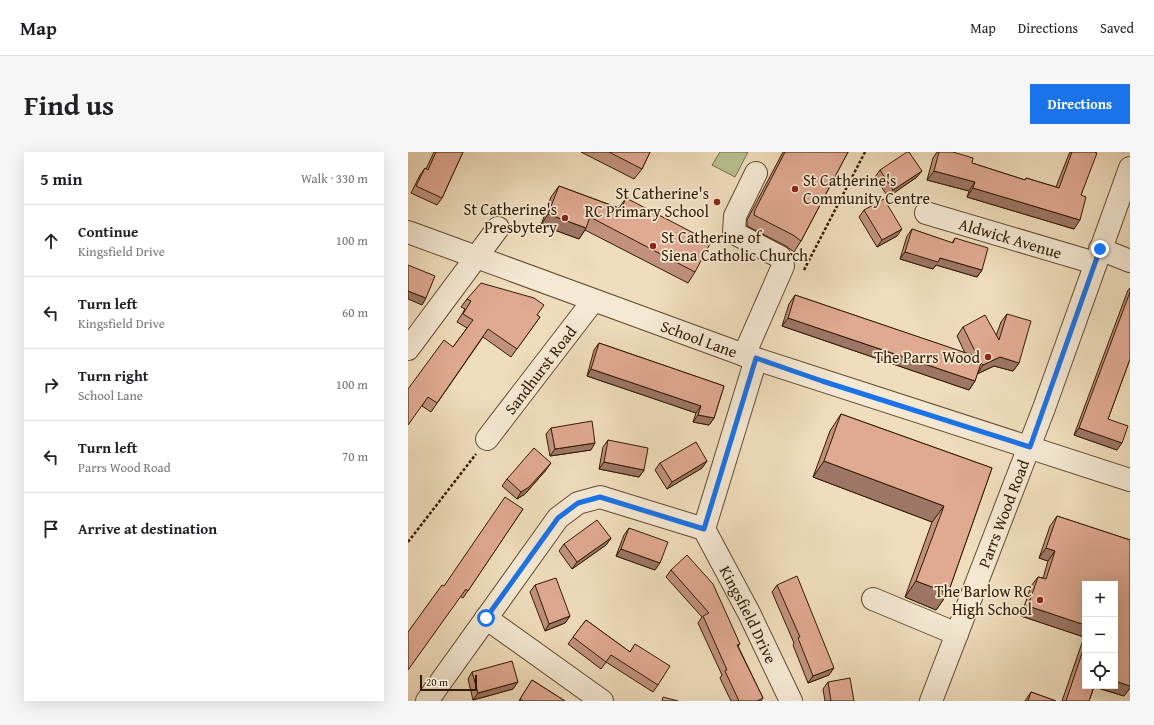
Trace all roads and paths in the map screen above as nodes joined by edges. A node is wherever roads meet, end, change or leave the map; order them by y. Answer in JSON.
{"nodes":[{"id":1,"x":865,"y":152,"type":"edge"},
{"id":2,"x":1130,"y":168,"type":"edge"},
{"id":3,"x":756,"y":174,"type":"dead end"},
{"id":4,"x":926,"y":212,"type":"dead end"},
{"id":5,"x":498,"y":228,"type":"dead end"},
{"id":6,"x":408,"y":232,"type":"edge"},
{"id":7,"x":1098,"y":256,"type":"junction"},
{"id":8,"x":477,"y":258,"type":"junction"},
{"id":9,"x":1130,"y":261,"type":"edge"},
{"id":10,"x":801,"y":276,"type":"dead end"},
{"id":11,"x":593,"y":301,"type":"junction"},
{"id":12,"x":408,"y":349,"type":"edge"},
{"id":13,"x":750,"y":357,"type":"junction"},
{"id":14,"x":487,"y":439,"type":"joint"},
{"id":15,"x":1030,"y":447,"type":"junction"},
{"id":16,"x":1130,"y":480,"type":"edge"},
{"id":17,"x":704,"y":529,"type":"junction"},
{"id":18,"x":408,"y":542,"type":"edge"},
{"id":19,"x":873,"y":599,"type":"dead end"},
{"id":20,"x":486,"y":618,"type":"junction"},
{"id":21,"x":957,"y":634,"type":"junction"},
{"id":22,"x":427,"y":701,"type":"edge"},
{"id":23,"x":602,"y":701,"type":"edge"},
{"id":24,"x":792,"y":701,"type":"edge"},
{"id":25,"x":931,"y":701,"type":"edge"}],
"edges":[{"from":1,"to":10,"type":"path"},
{"from":2,"to":7,"type":"street","name":"Parrs Wood Road"},
{"from":3,"to":13,"type":"street"},
{"from":4,"to":7,"type":"street","name":"Aldwick Avenue"},
{"from":5,"to":8,"type":"street"},
{"from":6,"to":8,"type":"street","name":"School Lane"},
{"from":7,"to":9,"type":"street","name":"Aldwick Avenue"},
{"from":7,"to":15,"type":"street","name":"Parrs Wood Road"},
{"from":8,"to":11,"type":"street","name":"School Lane"},
{"from":8,"to":12,"type":"street"},
{"from":11,"to":13,"type":"street","name":"School Lane"},
{"from":11,"to":14,"type":"street","name":"Sandhurst Road"},
{"from":13,"to":15,"type":"street","name":"School Lane"},
{"from":13,"to":17,"type":"street"},
{"from":14,"to":18,"type":"path"},
{"from":15,"to":16,"type":"street","name":"School Lane"},
{"from":15,"to":21,"type":"street","name":"Parrs Wood Road"},
{"from":17,"to":20,"type":"street"},
{"from":17,"to":24,"type":"street","name":"Kingsfield Drive"},
{"from":19,"to":21,"type":"street"},
{"from":20,"to":22,"type":"street"},
{"from":20,"to":23,"type":"street"},
{"from":21,"to":25,"type":"street","name":"Parrs Wood Road"}]}
